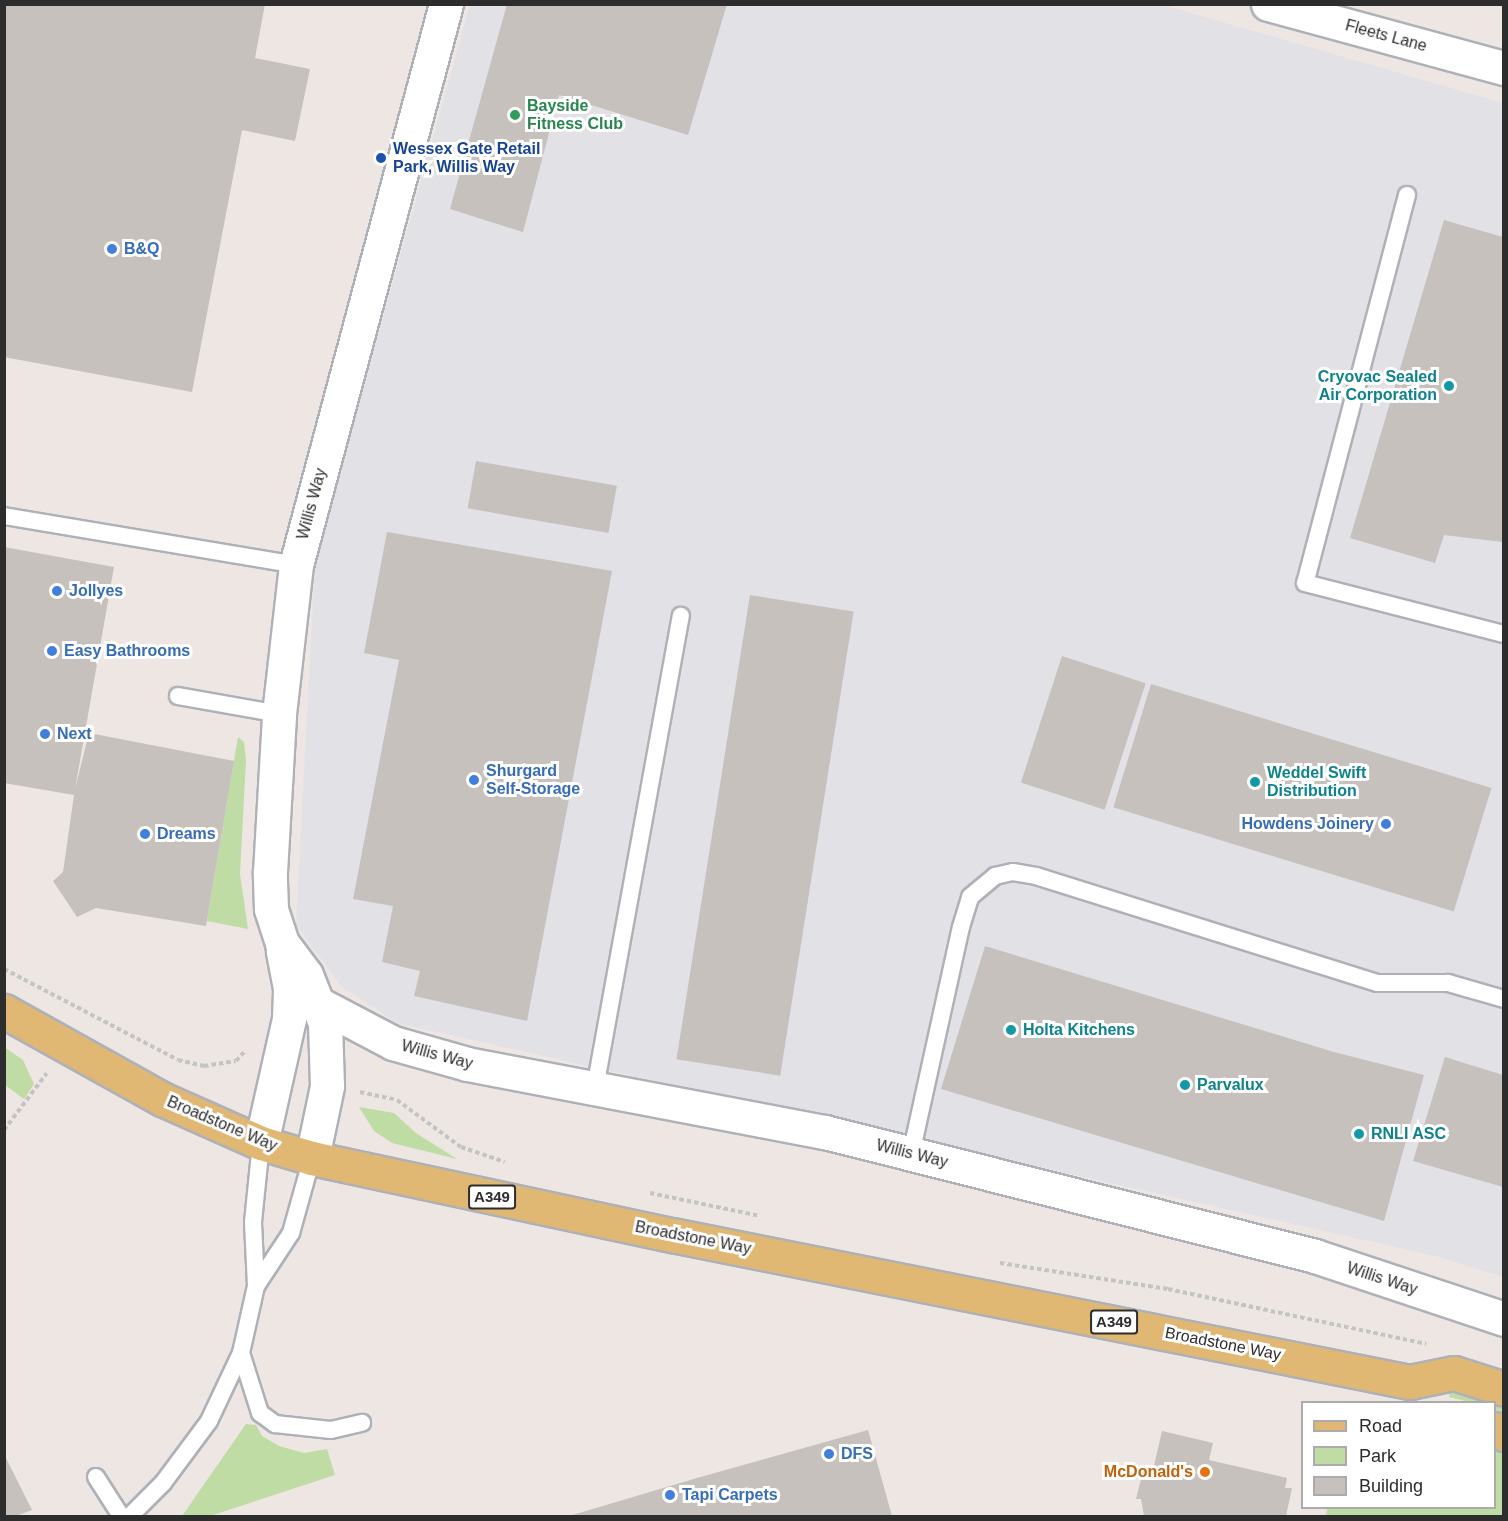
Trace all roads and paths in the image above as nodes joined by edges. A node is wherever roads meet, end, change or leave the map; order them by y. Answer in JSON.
{"nodes":[{"id":1,"x":446,"y":4,"type":"edge"},
{"id":2,"x":1268,"y":4,"type":"edge"},
{"id":3,"x":1503,"y":68,"type":"edge"},
{"id":4,"x":1407,"y":195,"type":"dead end"},
{"id":5,"x":4,"y":516,"type":"edge"},
{"id":6,"x":296,"y":565,"type":"junction"},
{"id":7,"x":681,"y":616,"type":"dead end"},
{"id":8,"x":1503,"y":634,"type":"edge"},
{"id":9,"x":178,"y":696,"type":"dead end"},
{"id":10,"x":279,"y":714,"type":"junction"},
{"id":11,"x":282,"y":943,"type":"junction"},
{"id":12,"x":4,"y":969,"type":"edge"},
{"id":13,"x":1503,"y":999,"type":"edge"},
{"id":14,"x":320,"y":1004,"type":"junction"},
{"id":15,"x":4,"y":1011,"type":"edge"},
{"id":16,"x":252,"y":1044,"type":"dead end"},
{"id":17,"x":65,"y":1047,"type":"junction"},
{"id":18,"x":595,"y":1088,"type":"junction"},
{"id":19,"x":361,"y":1093,"type":"dead end"},
{"id":20,"x":4,"y":1131,"type":"edge"},
{"id":21,"x":261,"y":1143,"type":"junction"},
{"id":22,"x":910,"y":1154,"type":"junction"},
{"id":23,"x":312,"y":1158,"type":"junction"},
{"id":24,"x":507,"y":1163,"type":"dead end"},
{"id":25,"x":638,"y":1191,"type":"dead end"},
{"id":26,"x":771,"y":1218,"type":"dead end"},
{"id":27,"x":994,"y":1263,"type":"dead end"},
{"id":28,"x":256,"y":1286,"type":"junction"},
{"id":29,"x":1503,"y":1319,"type":"edge"},
{"id":30,"x":1434,"y":1346,"type":"dead end"},
{"id":31,"x":241,"y":1353,"type":"junction"},
{"id":32,"x":1503,"y":1389,"type":"edge"},
{"id":33,"x":1422,"y":1392,"type":"edge"},
{"id":34,"x":362,"y":1423,"type":"dead end"},
{"id":35,"x":96,"y":1477,"type":"dead end"},
{"id":36,"x":122,"y":1516,"type":"edge"},
{"id":37,"x":130,"y":1516,"type":"edge"}],
"edges":[{"from":1,"to":6,"type":"street","name":"Willis Way"},
{"from":2,"to":3,"type":"street","name":"Fleets Lane"},
{"from":4,"to":8,"type":"lane"},
{"from":5,"to":6,"type":"lane"},
{"from":6,"to":10,"type":"street","name":"Willis Way"},
{"from":7,"to":18,"type":"lane"},
{"from":9,"to":10,"type":"lane"},
{"from":10,"to":11,"type":"street","name":"Willis Way"},
{"from":11,"to":14,"type":"street","name":"Willis Way"},
{"from":11,"to":21,"type":"street"},
{"from":12,"to":16,"type":"path"},
{"from":13,"to":22,"type":"lane"},
{"from":14,"to":18,"type":"street","name":"Willis Way"},
{"from":14,"to":23,"type":"street","name":"Willis Way"},
{"from":15,"to":17,"type":"main road","name":"Broadstone Way","number":"A349"},
{"from":17,"to":20,"type":"path"},
{"from":17,"to":21,"type":"main road","name":"Broadstone Way","number":"A349"},
{"from":18,"to":22,"type":"street","name":"Willis Way"},
{"from":19,"to":24,"type":"path"},
{"from":21,"to":23,"type":"main road","name":"Broadstone Way","number":"A349"},
{"from":21,"to":28,"type":"lane"},
{"from":22,"to":29,"type":"street","name":"Willis Way"},
{"from":23,"to":28,"type":"lane"},
{"from":23,"to":33,"type":"main road","name":"Broadstone Way","number":"A349"},
{"from":25,"to":26,"type":"path"},
{"from":27,"to":30,"type":"path"},
{"from":28,"to":31,"type":"lane"},
{"from":31,"to":34,"type":"lane"},
{"from":31,"to":37,"type":"lane"},
{"from":32,"to":33,"type":"main road","name":"Broadstone Way","number":"A349"},
{"from":35,"to":36,"type":"lane"}]}
